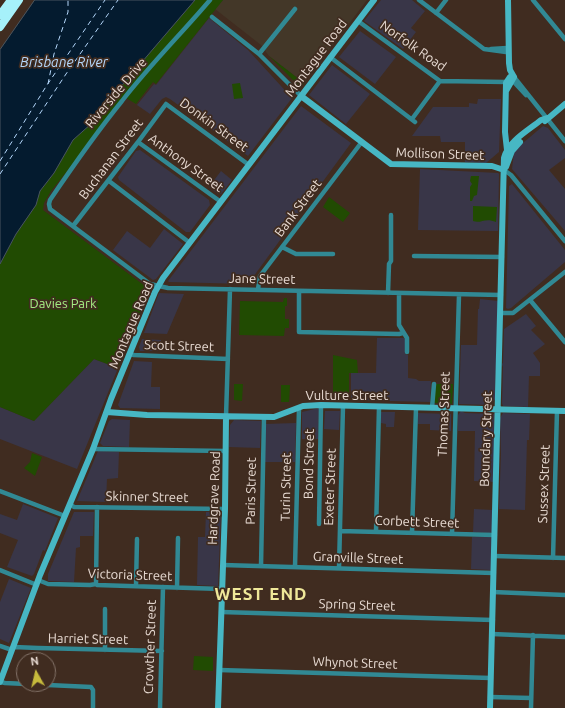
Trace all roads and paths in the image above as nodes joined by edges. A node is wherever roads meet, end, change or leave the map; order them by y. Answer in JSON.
{"nodes":[{"id":1,"x":11,"y":0,"type":"edge"},
{"id":2,"x":19,"y":0,"type":"edge"},
{"id":3,"x":210,"y":0,"type":"edge"},
{"id":4,"x":374,"y":0,"type":"edge"},
{"id":5,"x":419,"y":0,"type":"edge"},
{"id":6,"x":446,"y":0,"type":"edge"},
{"id":7,"x":508,"y":0,"type":"edge"},
{"id":8,"x":512,"y":0,"type":"edge"},
{"id":9,"x":533,"y":0,"type":"edge"},
{"id":10,"x":295,"y":9,"type":"dead end"},
{"id":11,"x":436,"y":13,"type":"junction"},
{"id":12,"x":0,"y":15,"type":"edge"},
{"id":13,"x":212,"y":17,"type":"dead end"},
{"id":14,"x":509,"y":20,"type":"junction"},
{"id":15,"x":358,"y":21,"type":"junction"},
{"id":16,"x":0,"y":27,"type":"edge"},
{"id":17,"x":565,"y":39,"type":"edge"},
{"id":18,"x":507,"y":47,"type":"junction"},
{"id":19,"x":259,"y":54,"type":"junction"},
{"id":20,"x":330,"y":57,"type":"junction"},
{"id":21,"x":511,"y":79,"type":"junction"},
{"id":22,"x":440,"y":81,"type":"junction"},
{"id":23,"x":301,"y":96,"type":"junction"},
{"id":24,"x":166,"y":104,"type":"joint"},
{"id":25,"x":565,"y":104,"type":"edge"},
{"id":26,"x":547,"y":118,"type":"junction"},
{"id":27,"x":506,"y":126,"type":"junction"},
{"id":28,"x":519,"y":138,"type":"junction"},
{"id":29,"x":565,"y":141,"type":"edge"},
{"id":30,"x":138,"y":142,"type":"junction"},
{"id":31,"x":361,"y":142,"type":"junction"},
{"id":32,"x":507,"y":150,"type":"junction"},
{"id":33,"x":249,"y":165,"type":"junction"},
{"id":34,"x":504,"y":170,"type":"junction"},
{"id":35,"x":109,"y":181,"type":"junction"},
{"id":36,"x":221,"y":202,"type":"junction"},
{"id":37,"x":49,"y":206,"type":"joint"},
{"id":38,"x":391,"y":215,"type":"dead end"},
{"id":39,"x":73,"y":226,"type":"junction"},
{"id":40,"x":565,"y":241,"type":"edge"},
{"id":41,"x":190,"y":243,"type":"junction"},
{"id":42,"x":282,"y":247,"type":"junction"},
{"id":43,"x":333,"y":254,"type":"dead end"},
{"id":44,"x":414,"y":256,"type":"dead end"},
{"id":45,"x":502,"y":257,"type":"junction"},
{"id":46,"x":565,"y":272,"type":"edge"},
{"id":47,"x":158,"y":286,"type":"junction"},
{"id":48,"x":230,"y":289,"type":"junction"},
{"id":49,"x":258,"y":289,"type":"junction"},
{"id":50,"x":299,"y":291,"type":"junction"},
{"id":51,"x":388,"y":293,"type":"junction"},
{"id":52,"x":399,"y":293,"type":"junction"},
{"id":53,"x":459,"y":295,"type":"junction"},
{"id":54,"x":501,"y":295,"type":"junction"},
{"id":55,"x":530,"y":300,"type":"junction"},
{"id":56,"x":501,"y":313,"type":"junction"},
{"id":57,"x":403,"y":333,"type":"junction"},
{"id":58,"x":565,"y":342,"type":"edge"},
{"id":59,"x":407,"y":352,"type":"dead end"},
{"id":60,"x":130,"y":354,"type":"junction"},
{"id":61,"x":228,"y":359,"type":"junction"},
{"id":62,"x":434,"y":384,"type":"dead end"},
{"id":63,"x":321,"y":405,"type":"junction"},
{"id":64,"x":343,"y":406,"type":"junction"},
{"id":65,"x":379,"y":407,"type":"junction"},
{"id":66,"x":299,"y":408,"type":"junction"},
{"id":67,"x":416,"y":408,"type":"junction"},
{"id":68,"x":432,"y":408,"type":"junction"},
{"id":69,"x":455,"y":409,"type":"junction"},
{"id":70,"x":498,"y":410,"type":"junction"},
{"id":71,"x":557,"y":411,"type":"junction"},
{"id":72,"x":565,"y":411,"type":"edge"},
{"id":73,"x":107,"y":412,"type":"junction"},
{"id":74,"x":226,"y":416,"type":"junction"},
{"id":75,"x":264,"y":417,"type":"junction"},
{"id":76,"x":93,"y":449,"type":"junction"},
{"id":77,"x":226,"y":451,"type":"junction"},
{"id":78,"x":0,"y":491,"type":"edge"},
{"id":79,"x":70,"y":504,"type":"junction"},
{"id":80,"x":97,"y":507,"type":"junction"},
{"id":81,"x":224,"y":510,"type":"junction"},
{"id":82,"x":65,"y":516,"type":"junction"},
{"id":83,"x":319,"y":524,"type":"dead end"},
{"id":84,"x":340,"y":531,"type":"junction"},
{"id":85,"x":376,"y":532,"type":"junction"},
{"id":86,"x":412,"y":533,"type":"junction"},
{"id":87,"x":452,"y":534,"type":"junction"},
{"id":88,"x":495,"y":535,"type":"junction"},
{"id":89,"x":178,"y":538,"type":"dead end"},
{"id":90,"x":137,"y":539,"type":"dead end"},
{"id":91,"x":494,"y":556,"type":"junction"},
{"id":92,"x":553,"y":558,"type":"junction"},
{"id":93,"x":565,"y":558,"type":"edge"},
{"id":94,"x":223,"y":565,"type":"junction"},
{"id":95,"x":261,"y":566,"type":"junction"},
{"id":96,"x":296,"y":567,"type":"junction"},
{"id":97,"x":338,"y":568,"type":"junction"},
{"id":98,"x":0,"y":570,"type":"edge"},
{"id":99,"x":494,"y":573,"type":"junction"},
{"id":100,"x":37,"y":583,"type":"junction"},
{"id":101,"x":96,"y":584,"type":"junction"},
{"id":102,"x":136,"y":586,"type":"junction"},
{"id":103,"x":163,"y":587,"type":"junction"},
{"id":104,"x":177,"y":588,"type":"junction"},
{"id":105,"x":222,"y":589,"type":"junction"},
{"id":106,"x":493,"y":592,"type":"junction"},
{"id":107,"x":565,"y":595,"type":"edge"},
{"id":108,"x":105,"y":609,"type":"dead end"},
{"id":109,"x":221,"y":612,"type":"junction"},
{"id":110,"x":493,"y":620,"type":"junction"},
{"id":111,"x":492,"y":634,"type":"junction"},
{"id":112,"x":533,"y":635,"type":"junction"},
{"id":113,"x":565,"y":637,"type":"edge"},
{"id":114,"x":0,"y":646,"type":"edge"},
{"id":115,"x":13,"y":648,"type":"junction"},
{"id":116,"x":105,"y":650,"type":"junction"},
{"id":117,"x":162,"y":651,"type":"junction"},
{"id":118,"x":219,"y":670,"type":"junction"},
{"id":119,"x":491,"y":678,"type":"junction"},
{"id":120,"x":0,"y":682,"type":"edge"},
{"id":121,"x":490,"y":697,"type":"junction"},
{"id":122,"x":531,"y":698,"type":"junction"},
{"id":123,"x":93,"y":708,"type":"edge"},
{"id":124,"x":160,"y":708,"type":"edge"},
{"id":125,"x":218,"y":708,"type":"edge"},
{"id":126,"x":490,"y":708,"type":"edge"},
{"id":127,"x":531,"y":708,"type":"edge"}],
"edges":[{"from":1,"to":12,"type":"highway"},
{"from":2,"to":16,"type":"highway"},
{"from":3,"to":37,"type":"street","name":"Riverside Drive"},
{"from":4,"to":15,"type":"street","name":"Montague Road"},
{"from":5,"to":11,"type":"street"},
{"from":6,"to":11,"type":"street"},
{"from":7,"to":14,"type":"street"},
{"from":8,"to":14,"type":"street"},
{"from":9,"to":17,"type":"street"},
{"from":10,"to":19,"type":"street"},
{"from":11,"to":18,"type":"street"},
{"from":13,"to":19,"type":"street"},
{"from":14,"to":18,"type":"street"},
{"from":15,"to":20,"type":"street","name":"Montague Road"},
{"from":15,"to":22,"type":"street","name":"Norfolk Road"},
{"from":18,"to":21,"type":"street"},
{"from":18,"to":21,"type":"street"},
{"from":19,"to":23,"type":"street"},
{"from":20,"to":22,"type":"street"},
{"from":20,"to":23,"type":"street","name":"Montague Road"},
{"from":21,"to":22,"type":"street","name":"Norfolk Road"},
{"from":21,"to":26,"type":"street"},
{"from":21,"to":27,"type":"street"},
{"from":23,"to":31,"type":"street","name":"Mollison Street"},
{"from":23,"to":33,"type":"street","name":"Montague Road"},
{"from":24,"to":30,"type":"street","name":"Buchanan Street"},
{"from":24,"to":33,"type":"street","name":"Donkin Street"},
{"from":25,"to":26,"type":"street"},
{"from":26,"to":28,"type":"street"},
{"from":26,"to":29,"type":"street"},
{"from":26,"to":34,"type":"street"},
{"from":27,"to":28,"type":"street"},
{"from":27,"to":32,"type":"street"},
{"from":28,"to":32,"type":"street"},
{"from":30,"to":35,"type":"street","name":"Buchanan Street"},
{"from":30,"to":36,"type":"street","name":"Anthony Street"},
{"from":31,"to":34,"type":"street","name":"Mollison Street"},
{"from":31,"to":42,"type":"street","name":"Bank Street"},
{"from":32,"to":34,"type":"street"},
{"from":33,"to":36,"type":"street","name":"Montague Road"},
{"from":34,"to":40,"type":"street"},
{"from":34,"to":45,"type":"street","name":"Boundary Street"},
{"from":35,"to":39,"type":"street","name":"Buchanan Street"},
{"from":35,"to":41,"type":"street"},
{"from":36,"to":41,"type":"street","name":"Montague Road"},
{"from":37,"to":39,"type":"street","name":"Jane Street"},
{"from":38,"to":51,"type":"street"},
{"from":39,"to":47,"type":"street","name":"Jane Street"},
{"from":41,"to":47,"type":"street","name":"Montague Road"},
{"from":42,"to":43,"type":"street"},
{"from":42,"to":49,"type":"street","name":"Bank Street"},
{"from":44,"to":45,"type":"street"},
{"from":45,"to":54,"type":"street","name":"Boundary Street"},
{"from":46,"to":55,"type":"street"},
{"from":47,"to":48,"type":"street","name":"Jane Street"},
{"from":47,"to":60,"type":"street","name":"Montague Road"},
{"from":48,"to":49,"type":"street","name":"Jane Street"},
{"from":48,"to":61,"type":"street","name":"Hardgrave Road"},
{"from":49,"to":50,"type":"street","name":"Jane Street"},
{"from":50,"to":51,"type":"street","name":"Jane Street"},
{"from":50,"to":57,"type":"street"},
{"from":51,"to":52,"type":"street","name":"Jane Street"},
{"from":52,"to":53,"type":"street","name":"Jane Street"},
{"from":52,"to":57,"type":"street"},
{"from":53,"to":54,"type":"street","name":"Jane Street"},
{"from":53,"to":69,"type":"street","name":"Thomas Street"},
{"from":54,"to":56,"type":"street","name":"Boundary Street"},
{"from":55,"to":56,"type":"street"},
{"from":55,"to":58,"type":"street"},
{"from":56,"to":70,"type":"street","name":"Boundary Street"},
{"from":57,"to":59,"type":"street"},
{"from":60,"to":61,"type":"street","name":"Scott Street"},
{"from":60,"to":73,"type":"street","name":"Montague Road"},
{"from":61,"to":74,"type":"street","name":"Hardgrave Road"},
{"from":62,"to":68,"type":"street"},
{"from":63,"to":64,"type":"street","name":"Vulture Street"},
{"from":63,"to":66,"type":"street","name":"Vulture Street"},
{"from":63,"to":83,"type":"street","name":"Bond Street"},
{"from":64,"to":65,"type":"street","name":"Vulture Street"},
{"from":64,"to":84,"type":"street","name":"Exeter Street"},
{"from":65,"to":67,"type":"street","name":"Vulture Street"},
{"from":65,"to":85,"type":"street"},
{"from":66,"to":75,"type":"street","name":"Vulture Street"},
{"from":66,"to":96,"type":"street","name":"Turin Street"},
{"from":67,"to":68,"type":"street","name":"Vulture Street"},
{"from":67,"to":86,"type":"street"},
{"from":68,"to":69,"type":"street","name":"Vulture Street"},
{"from":69,"to":70,"type":"street","name":"Vulture Street"},
{"from":69,"to":87,"type":"street","name":"Thomas Street"},
{"from":70,"to":71,"type":"street","name":"Vulture Street"},
{"from":70,"to":88,"type":"street","name":"Boundary Street"},
{"from":71,"to":72,"type":"street","name":"Vulture Street"},
{"from":71,"to":92,"type":"street","name":"Sussex Street"},
{"from":73,"to":74,"type":"street","name":"Vulture Street"},
{"from":73,"to":76,"type":"street","name":"Montague Road"},
{"from":74,"to":75,"type":"street","name":"Vulture Street"},
{"from":74,"to":77,"type":"street","name":"Hardgrave Road"},
{"from":75,"to":95,"type":"street","name":"Paris Street"},
{"from":76,"to":77,"type":"street"},
{"from":76,"to":79,"type":"street","name":"Montague Road"},
{"from":77,"to":81,"type":"street","name":"Hardgrave Road"},
{"from":78,"to":82,"type":"street"},
{"from":79,"to":80,"type":"street","name":"Skinner Street"},
{"from":79,"to":82,"type":"street","name":"Montague Road"},
{"from":80,"to":81,"type":"street","name":"Skinner Street"},
{"from":80,"to":101,"type":"street"},
{"from":81,"to":94,"type":"street","name":"Hardgrave Road"},
{"from":82,"to":100,"type":"street","name":"Montague Road"},
{"from":84,"to":85,"type":"street","name":"Corbett Street"},
{"from":84,"to":97,"type":"street","name":"Exeter Street"},
{"from":85,"to":86,"type":"street","name":"Corbett Street"},
{"from":86,"to":87,"type":"street","name":"Corbett Street"},
{"from":87,"to":88,"type":"street","name":"Corbett Street"},
{"from":88,"to":91,"type":"street","name":"Boundary Street"},
{"from":89,"to":104,"type":"street"},
{"from":90,"to":102,"type":"street"},
{"from":91,"to":92,"type":"street"},
{"from":91,"to":99,"type":"street","name":"Boundary Street"},
{"from":92,"to":93,"type":"street"},
{"from":94,"to":95,"type":"street","name":"Granville Street"},
{"from":94,"to":105,"type":"street","name":"Hardgrave Road"},
{"from":95,"to":96,"type":"street","name":"Granville Street"},
{"from":96,"to":97,"type":"street","name":"Granville Street"},
{"from":97,"to":99,"type":"street","name":"Granville Street"},
{"from":98,"to":100,"type":"street","name":"Victoria Street"},
{"from":99,"to":106,"type":"street","name":"Boundary Street"},
{"from":100,"to":101,"type":"street","name":"Victoria Street"},
{"from":100,"to":115,"type":"street","name":"Montague Road"},
{"from":101,"to":102,"type":"street","name":"Victoria Street"},
{"from":102,"to":103,"type":"street","name":"Victoria Street"},
{"from":103,"to":104,"type":"street","name":"Victoria Street"},
{"from":103,"to":117,"type":"street","name":"Crowther Street"},
{"from":104,"to":105,"type":"street","name":"Victoria Street"},
{"from":105,"to":109,"type":"street","name":"Hardgrave Road"},
{"from":106,"to":107,"type":"street"},
{"from":106,"to":110,"type":"street","name":"Boundary Street"},
{"from":108,"to":116,"type":"street"},
{"from":109,"to":110,"type":"street","name":"Spring Street"},
{"from":109,"to":118,"type":"street","name":"Hardgrave Road"},
{"from":110,"to":111,"type":"street","name":"Boundary Street"},
{"from":111,"to":112,"type":"street"},
{"from":111,"to":119,"type":"street","name":"Boundary Street"},
{"from":112,"to":113,"type":"street"},
{"from":112,"to":122,"type":"street"},
{"from":114,"to":115,"type":"street","name":"Harriet Street"},
{"from":115,"to":116,"type":"street","name":"Harriet Street"},
{"from":115,"to":120,"type":"street","name":"Montague Road"},
{"from":116,"to":117,"type":"street","name":"Harriet Street"},
{"from":117,"to":124,"type":"street","name":"Crowther Street"},
{"from":118,"to":119,"type":"street","name":"Whynot Street"},
{"from":118,"to":125,"type":"street","name":"Hardgrave Road"},
{"from":119,"to":121,"type":"street","name":"Boundary Street"},
{"from":120,"to":123,"type":"street"},
{"from":121,"to":122,"type":"street"},
{"from":121,"to":126,"type":"street","name":"Boundary Street"},
{"from":122,"to":127,"type":"street"}]}
